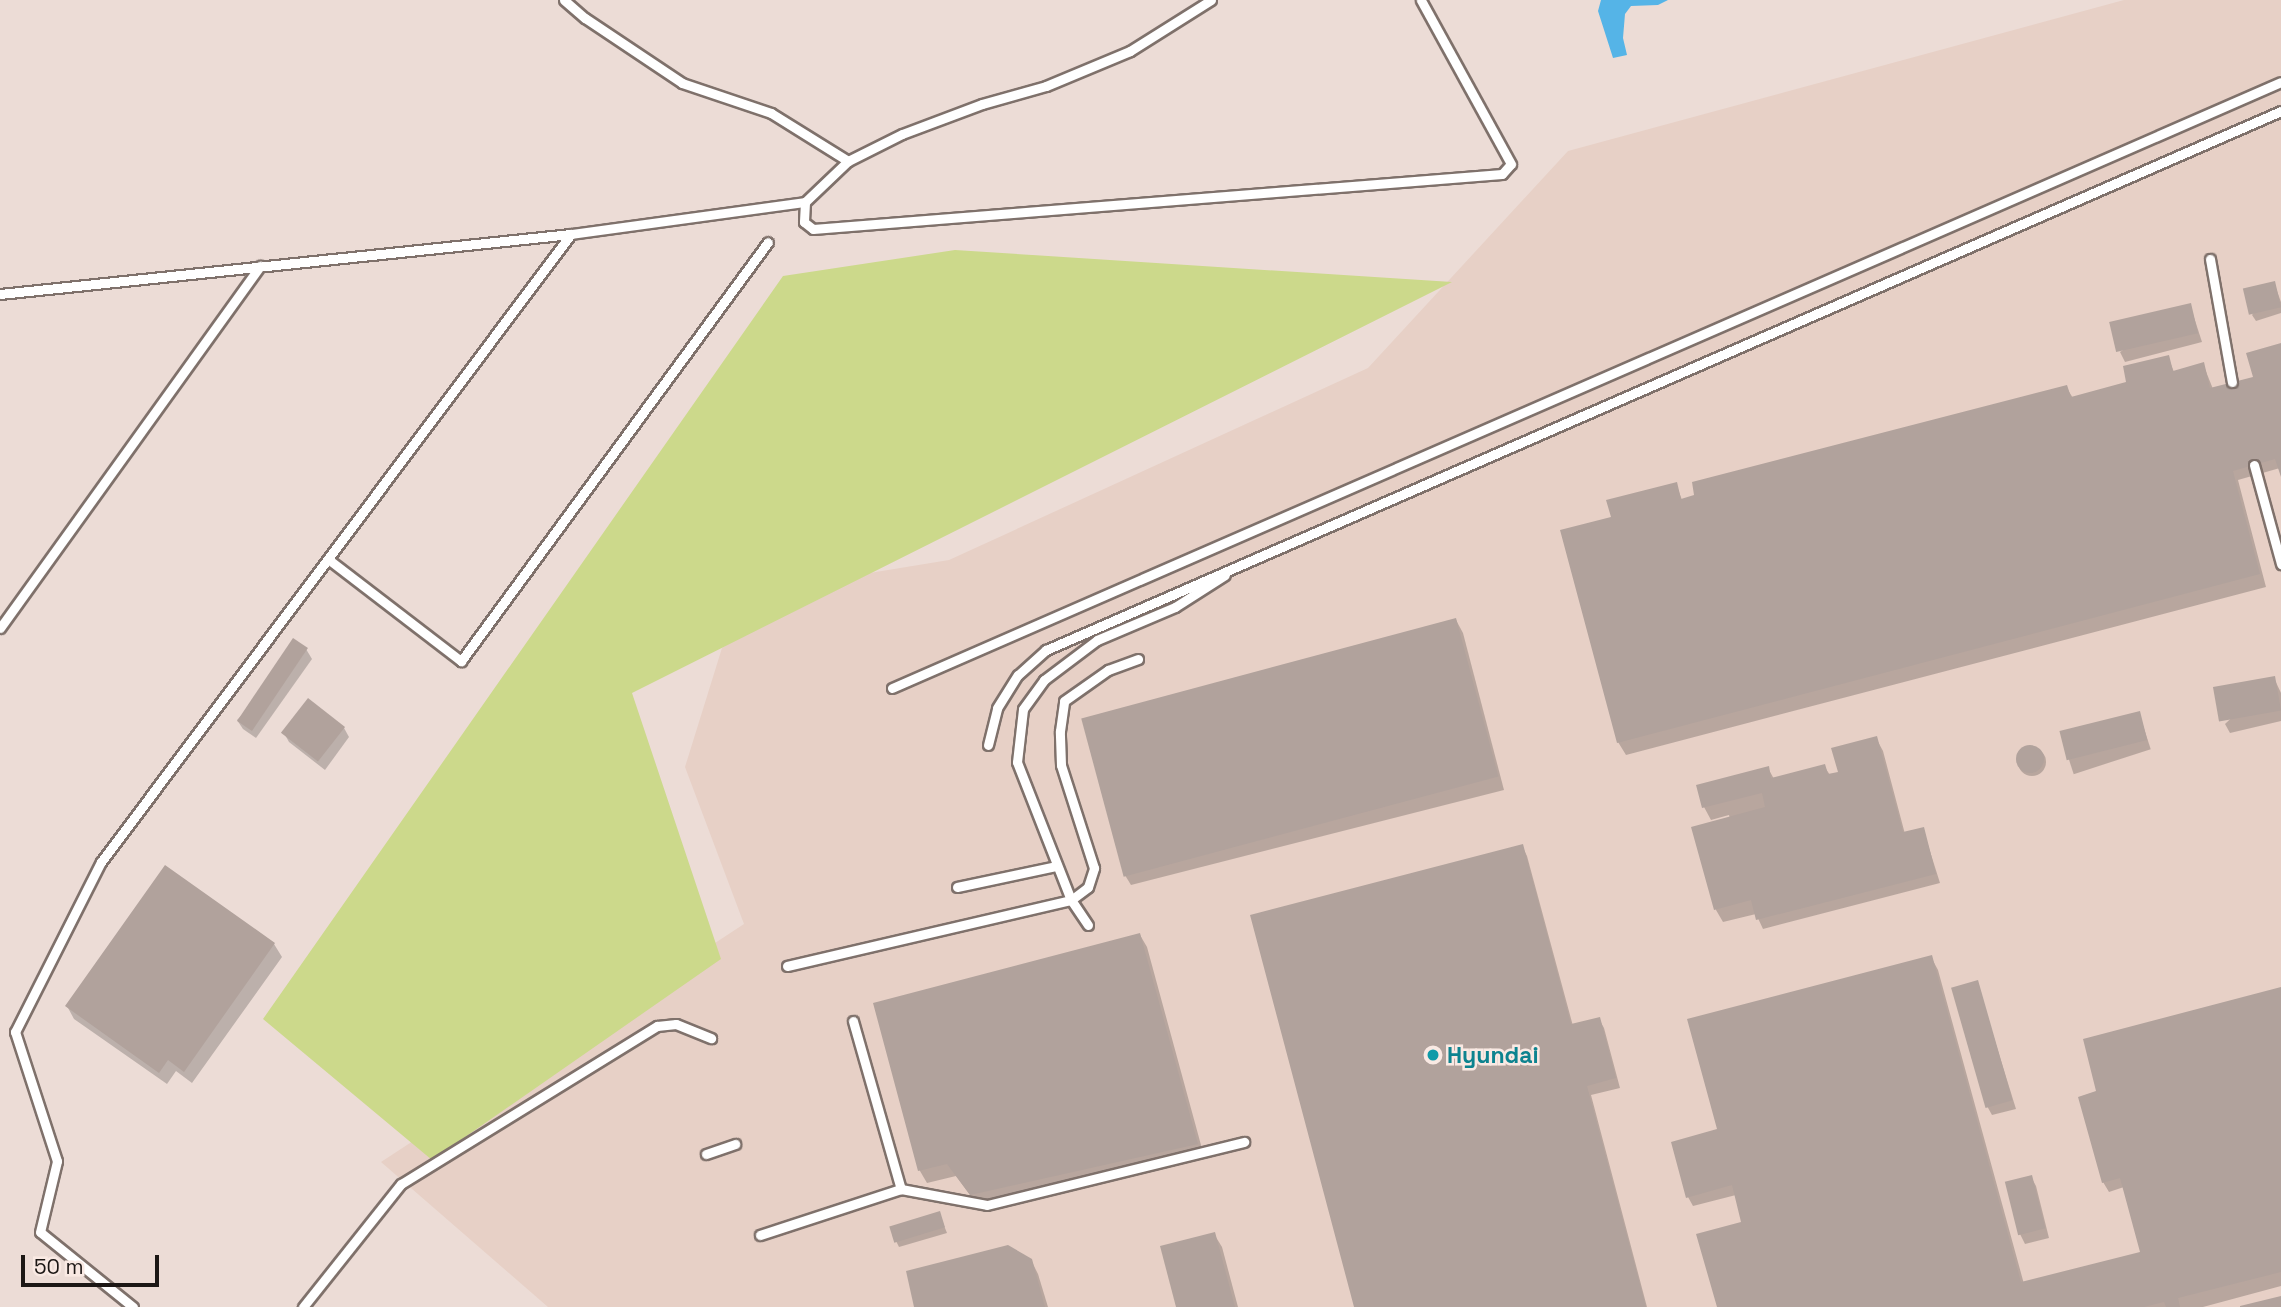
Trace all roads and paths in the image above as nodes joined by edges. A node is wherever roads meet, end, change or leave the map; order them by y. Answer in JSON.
{"nodes":[{"id":1,"x":564,"y":0,"type":"edge"},
{"id":2,"x":1211,"y":0,"type":"edge"},
{"id":3,"x":1421,"y":0,"type":"edge"},
{"id":4,"x":2281,"y":82,"type":"edge"},
{"id":5,"x":2281,"y":111,"type":"edge"},
{"id":6,"x":848,"y":160,"type":"junction"},
{"id":7,"x":805,"y":202,"type":"junction"},
{"id":8,"x":572,"y":234,"type":"junction"},
{"id":9,"x":768,"y":242,"type":"dead end"},
{"id":10,"x":2210,"y":259,"type":"dead end"},
{"id":11,"x":260,"y":266,"type":"junction"},
{"id":12,"x":0,"y":294,"type":"edge"},
{"id":13,"x":2232,"y":382,"type":"dead end"},
{"id":14,"x":2254,"y":465,"type":"dead end"},
{"id":15,"x":328,"y":559,"type":"junction"},
{"id":16,"x":2281,"y":564,"type":"edge"},
{"id":17,"x":1235,"y":567,"type":"junction"},
{"id":18,"x":0,"y":628,"type":"edge"},
{"id":19,"x":1138,"y":659,"type":"dead end"},
{"id":20,"x":892,"y":688,"type":"dead end"},
{"id":21,"x":988,"y":745,"type":"dead end"},
{"id":22,"x":1057,"y":866,"type":"junction"},
{"id":23,"x":957,"y":887,"type":"dead end"},
{"id":24,"x":1071,"y":900,"type":"junction"},
{"id":25,"x":1088,"y":925,"type":"dead end"},
{"id":26,"x":787,"y":966,"type":"dead end"},
{"id":27,"x":853,"y":1021,"type":"dead end"},
{"id":28,"x":711,"y":1038,"type":"dead end"},
{"id":29,"x":1244,"y":1142,"type":"dead end"},
{"id":30,"x":736,"y":1144,"type":"dead end"},
{"id":31,"x":706,"y":1154,"type":"dead end"},
{"id":32,"x":901,"y":1189,"type":"junction"},
{"id":33,"x":760,"y":1235,"type":"dead end"},
{"id":34,"x":133,"y":1307,"type":"edge"},
{"id":35,"x":303,"y":1307,"type":"edge"}],
"edges":[{"from":1,"to":6,"type":"lane"},
{"from":2,"to":6,"type":"lane"},
{"from":3,"to":7,"type":"lane"},
{"from":4,"to":20,"type":"lane"},
{"from":5,"to":17,"type":"lane"},
{"from":6,"to":7,"type":"lane"},
{"from":7,"to":8,"type":"lane"},
{"from":8,"to":11,"type":"lane"},
{"from":8,"to":15,"type":"lane"},
{"from":9,"to":15,"type":"lane"},
{"from":10,"to":13,"type":"lane"},
{"from":11,"to":12,"type":"lane"},
{"from":11,"to":18,"type":"lane"},
{"from":14,"to":16,"type":"lane"},
{"from":15,"to":34,"type":"lane"},
{"from":17,"to":21,"type":"lane"},
{"from":17,"to":22,"type":"lane"},
{"from":19,"to":24,"type":"lane"},
{"from":22,"to":23,"type":"lane"},
{"from":22,"to":24,"type":"lane"},
{"from":24,"to":25,"type":"lane"},
{"from":24,"to":26,"type":"lane"},
{"from":27,"to":32,"type":"lane"},
{"from":28,"to":35,"type":"lane"},
{"from":29,"to":32,"type":"lane"},
{"from":30,"to":31,"type":"lane"},
{"from":32,"to":33,"type":"lane"}]}
